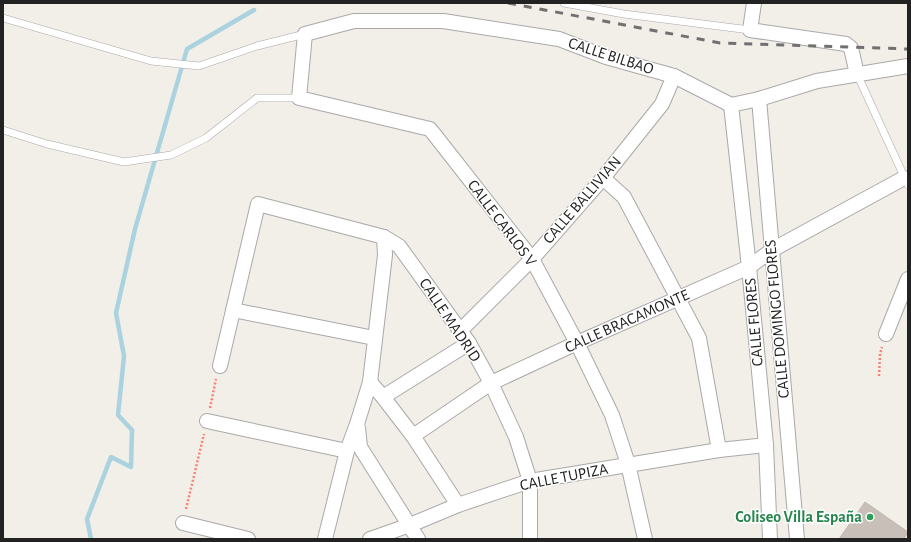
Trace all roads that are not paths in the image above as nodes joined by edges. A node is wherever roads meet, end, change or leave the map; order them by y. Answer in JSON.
{"nodes":[{"id":1,"x":564,"y":3,"type":"edge"},
{"id":2,"x":754,"y":3,"type":"edge"},
{"id":3,"x":3,"y":18,"type":"edge"},
{"id":4,"x":750,"y":30,"type":"junction"},
{"id":5,"x":305,"y":34,"type":"junction"},
{"id":6,"x":908,"y":66,"type":"edge"},
{"id":7,"x":857,"y":74,"type":"junction"},
{"id":8,"x":674,"y":76,"type":"junction"},
{"id":9,"x":298,"y":98,"type":"junction"},
{"id":10,"x":759,"y":98,"type":"junction"},
{"id":11,"x":731,"y":105,"type":"junction"},
{"id":12,"x":3,"y":130,"type":"edge"},
{"id":13,"x":603,"y":178,"type":"junction"},
{"id":14,"x":906,"y":182,"type":"edge"},
{"id":15,"x":384,"y":237,"type":"junction"},
{"id":16,"x":772,"y":250,"type":"junction"},
{"id":17,"x":532,"y":258,"type":"junction"},
{"id":18,"x":749,"y":267,"type":"junction"},
{"id":19,"x":908,"y":279,"type":"edge"},
{"id":20,"x":678,"y":298,"type":"junction"},
{"id":21,"x":233,"y":310,"type":"junction"},
{"id":22,"x":460,"y":331,"type":"junction"},
{"id":23,"x":886,"y":334,"type":"road end"},
{"id":24,"x":374,"y":338,"type":"junction"},
{"id":25,"x":469,"y":343,"type":"junction"},
{"id":26,"x":576,"y":343,"type":"junction"},
{"id":27,"x":220,"y":366,"type":"road end"},
{"id":28,"x":370,"y":382,"type":"junction"},
{"id":29,"x":491,"y":383,"type":"junction"},
{"id":30,"x":383,"y":397,"type":"junction"},
{"id":31,"x":207,"y":421,"type":"road end"},
{"id":32,"x":358,"y":424,"type":"junction"},
{"id":33,"x":414,"y":436,"type":"junction"},
{"id":34,"x":766,"y":445,"type":"junction"},
{"id":35,"x":719,"y":450,"type":"junction"},
{"id":36,"x":347,"y":451,"type":"junction"},
{"id":37,"x":628,"y":464,"type":"junction"},
{"id":38,"x":530,"y":481,"type":"junction"},
{"id":39,"x":458,"y":505,"type":"junction"},
{"id":40,"x":183,"y":523,"type":"road end"},
{"id":41,"x":410,"y":525,"type":"junction"},
{"id":42,"x":248,"y":539,"type":"edge"},
{"id":43,"x":325,"y":539,"type":"edge"},
{"id":44,"x":370,"y":539,"type":"edge"},
{"id":45,"x":418,"y":539,"type":"edge"},
{"id":46,"x":530,"y":539,"type":"edge"},
{"id":47,"x":645,"y":539,"type":"edge"},
{"id":48,"x":770,"y":539,"type":"edge"},
{"id":49,"x":797,"y":539,"type":"edge"}],
"edges":[{"from":1,"to":4,"type":"lane"},
{"from":2,"to":4,"type":"street"},
{"from":3,"to":5,"type":"lane"},
{"from":4,"to":7,"type":"street"},
{"from":5,"to":8,"type":"street","name":"CALLE BILBAO"},
{"from":5,"to":9,"type":"street"},
{"from":6,"to":7,"type":"street"},
{"from":7,"to":10,"type":"street"},
{"from":7,"to":14,"type":"lane"},
{"from":8,"to":11,"type":"street","name":"CALLE BILBAO"},
{"from":8,"to":13,"type":"street","name":"CALLE BALLIVIAN"},
{"from":9,"to":12,"type":"lane"},
{"from":9,"to":17,"type":"street","name":"CALLE CARLOS V"},
{"from":10,"to":11,"type":"street"},
{"from":10,"to":16,"type":"street","name":"CALLE DOMINGO FLORES"},
{"from":11,"to":18,"type":"street","name":"CALLE FLORES"},
{"from":13,"to":17,"type":"street","name":"CALLE BALLIVIAN"},
{"from":13,"to":20,"type":"street"},
{"from":14,"to":16,"type":"street","name":"CALLE BRACAMONTE"},
{"from":15,"to":21,"type":"street","name":"CALLE MADRID"},
{"from":15,"to":22,"type":"street","name":"CALLE MADRID"},
{"from":15,"to":24,"type":"street"},
{"from":16,"to":18,"type":"street","name":"CALLE BRACAMONTE"},
{"from":16,"to":49,"type":"street","name":"CALLE DOMINGO FLORES"},
{"from":17,"to":22,"type":"street","name":"CALLE BALLIVIAN"},
{"from":17,"to":26,"type":"street","name":"CALLE CARLOS V"},
{"from":18,"to":20,"type":"street","name":"CALLE BRACAMONTE"},
{"from":18,"to":34,"type":"street","name":"CALLE FLORES"},
{"from":19,"to":23,"type":"street"},
{"from":20,"to":26,"type":"street","name":"CALLE BRACAMONTE"},
{"from":20,"to":35,"type":"street"},
{"from":21,"to":24,"type":"street"},
{"from":21,"to":27,"type":"street"},
{"from":22,"to":25,"type":"street","name":"CALLE MADRID"},
{"from":24,"to":28,"type":"street"},
{"from":25,"to":29,"type":"street","name":"CALLE MADRID"},
{"from":25,"to":30,"type":"street"},
{"from":26,"to":29,"type":"street","name":"CALLE BRACAMONTE"},
{"from":26,"to":37,"type":"street","name":"CALLE CARLOS V"},
{"from":28,"to":30,"type":"street"},
{"from":28,"to":32,"type":"street"},
{"from":29,"to":33,"type":"street","name":"CALLE BRACAMONTE"},
{"from":29,"to":38,"type":"street","name":"CALLE MADRID"},
{"from":30,"to":33,"type":"street"},
{"from":31,"to":36,"type":"street"},
{"from":32,"to":36,"type":"street"},
{"from":32,"to":41,"type":"street"},
{"from":33,"to":39,"type":"street"},
{"from":34,"to":35,"type":"street","name":"CALLE TUPIZA"},
{"from":34,"to":48,"type":"street","name":"CALLE FLORES"},
{"from":35,"to":37,"type":"street","name":"CALLE TUPIZA"},
{"from":36,"to":43,"type":"street"},
{"from":37,"to":38,"type":"street","name":"CALLE TUPIZA"},
{"from":37,"to":47,"type":"street","name":"CALLE CARLOS V"},
{"from":38,"to":39,"type":"street","name":"CALLE TUPIZA"},
{"from":38,"to":46,"type":"street","name":"CALLE MADRID"},
{"from":39,"to":41,"type":"street","name":"CALLE TUPIZA"},
{"from":40,"to":42,"type":"street"},
{"from":41,"to":44,"type":"street","name":"CALLE TUPIZA"},
{"from":41,"to":45,"type":"street"}]}
